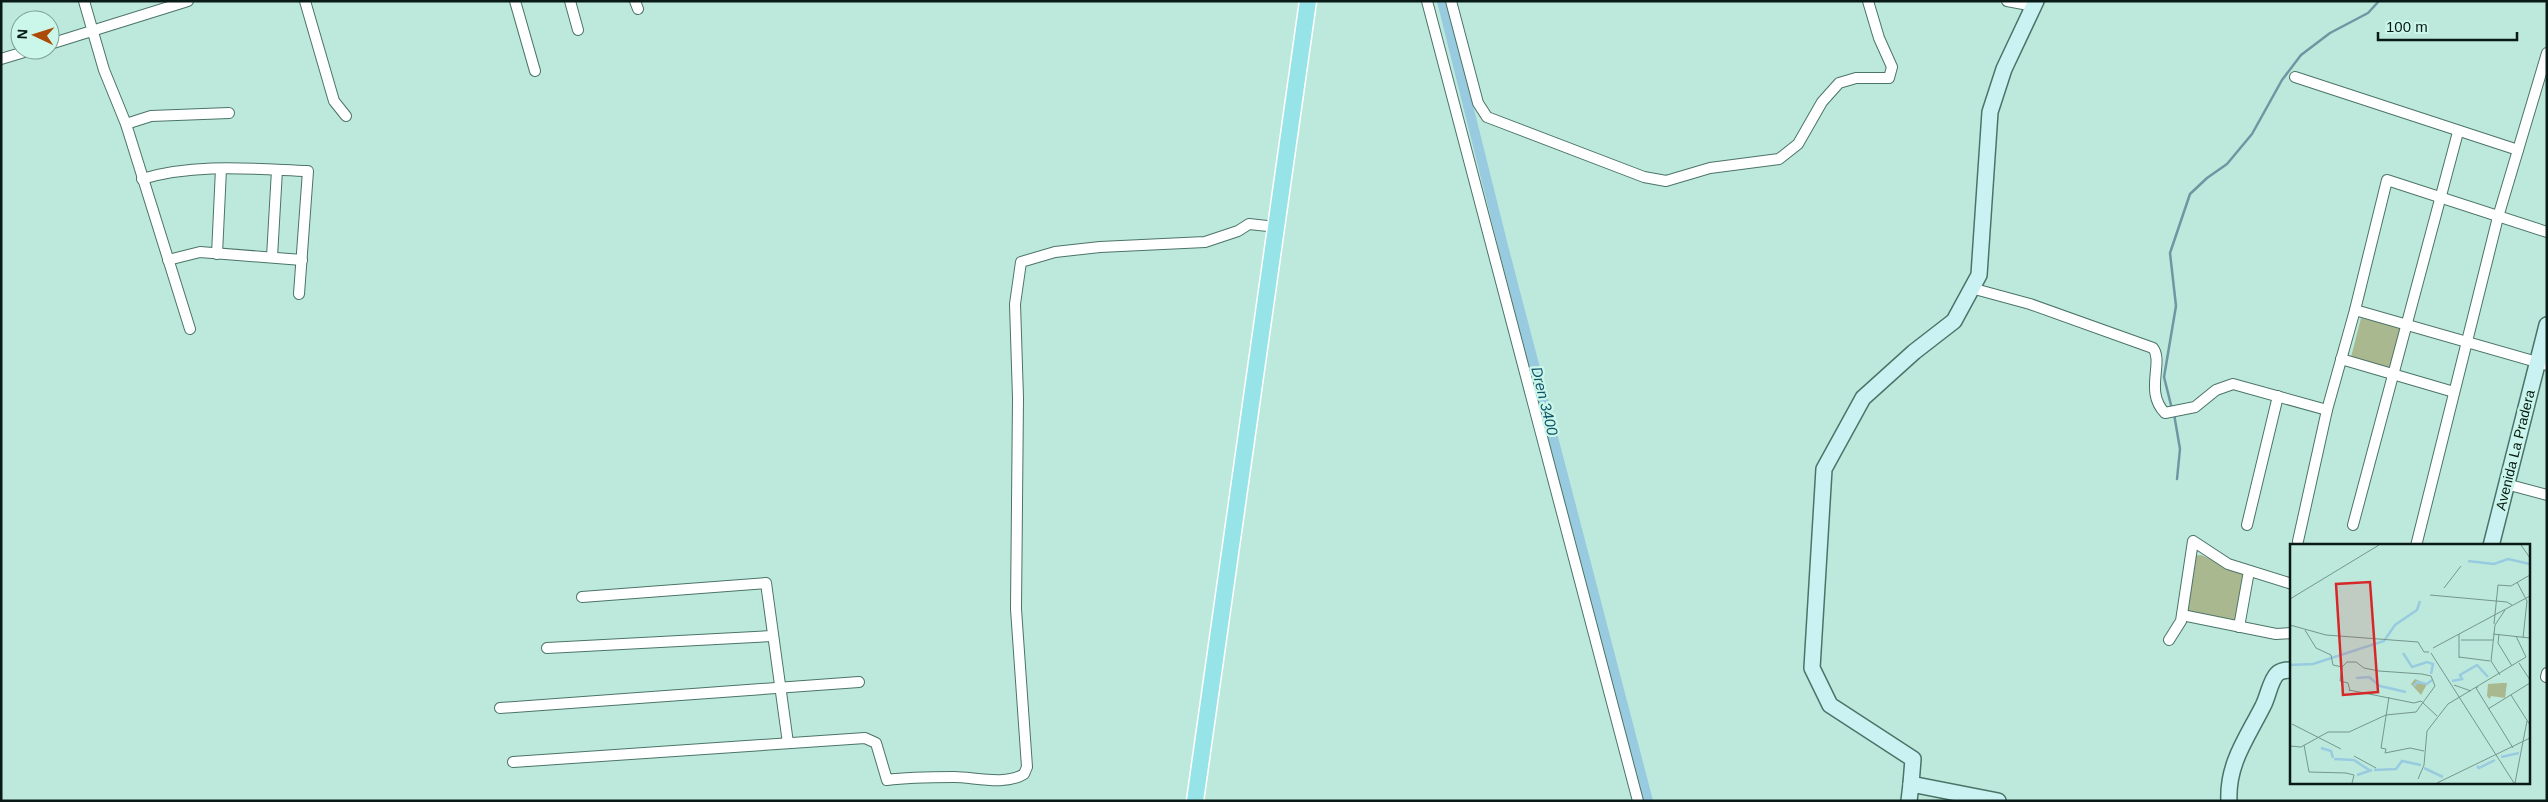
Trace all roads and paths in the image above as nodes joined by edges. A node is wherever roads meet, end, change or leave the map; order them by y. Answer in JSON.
{"nodes":[{"id":1,"x":84,"y":1,"type":"edge"},
{"id":2,"x":188,"y":1,"type":"edge"},
{"id":3,"x":305,"y":1,"type":"edge"},
{"id":4,"x":514,"y":1,"type":"edge"},
{"id":5,"x":570,"y":1,"type":"edge"},
{"id":6,"x":1308,"y":1,"type":"edge"},
{"id":7,"x":1427,"y":1,"type":"edge"},
{"id":8,"x":1451,"y":1,"type":"edge"},
{"id":9,"x":1868,"y":1,"type":"edge"},
{"id":10,"x":2007,"y":1,"type":"edge"},
{"id":11,"x":2035,"y":4,"type":"edge"},
{"id":12,"x":578,"y":30,"type":"dead end"},
{"id":13,"x":93,"y":31,"type":"junction"},
{"id":14,"x":60,"y":41,"type":"edge"},
{"id":15,"x":2547,"y":53,"type":"edge"},
{"id":16,"x":2545,"y":68,"type":"edge"},
{"id":17,"x":535,"y":71,"type":"dead end"},
{"id":18,"x":2295,"y":77,"type":"dead end"},
{"id":19,"x":229,"y":113,"type":"dead end"},
{"id":20,"x":346,"y":116,"type":"dead end"},
{"id":21,"x":126,"y":124,"type":"junction"},
{"id":22,"x":2458,"y":132,"type":"junction"},
{"id":23,"x":2518,"y":150,"type":"junction"},
{"id":24,"x":221,"y":169,"type":"junction"},
{"id":25,"x":277,"y":170,"type":"junction"},
{"id":26,"x":142,"y":179,"type":"junction"},
{"id":27,"x":2441,"y":196,"type":"junction"},
{"id":28,"x":2498,"y":217,"type":"junction"},
{"id":29,"x":1277,"y":227,"type":"junction"},
{"id":30,"x":2547,"y":232,"type":"edge"},
{"id":31,"x":217,"y":254,"type":"junction"},
{"id":32,"x":272,"y":257,"type":"junction"},
{"id":33,"x":168,"y":260,"type":"junction"},
{"id":34,"x":302,"y":260,"type":"junction"},
{"id":35,"x":1971,"y":288,"type":"junction"},
{"id":36,"x":299,"y":294,"type":"dead end"},
{"id":37,"x":2355,"y":310,"type":"junction"},
{"id":38,"x":2547,"y":324,"type":"edge"},
{"id":39,"x":2406,"y":325,"type":"junction"},
{"id":40,"x":190,"y":329,"type":"dead end"},
{"id":41,"x":2467,"y":340,"type":"junction"},
{"id":42,"x":2340,"y":359,"type":"junction"},
{"id":43,"x":2541,"y":364,"type":"edge"},
{"id":44,"x":2393,"y":374,"type":"junction"},
{"id":45,"x":2454,"y":392,"type":"junction"},
{"id":46,"x":2278,"y":396,"type":"junction"},
{"id":47,"x":2327,"y":410,"type":"junction"},
{"id":48,"x":2506,"y":484,"type":"junction"},
{"id":49,"x":2547,"y":495,"type":"edge"},
{"id":50,"x":2246,"y":524,"type":"dead end"},
{"id":51,"x":2353,"y":525,"type":"dead end"},
{"id":52,"x":2298,"y":541,"type":"dead end"},
{"id":53,"x":2416,"y":544,"type":"edge"},
{"id":54,"x":2491,"y":544,"type":"edge"},
{"id":55,"x":2250,"y":571,"type":"junction"},
{"id":56,"x":2290,"y":583,"type":"edge"},
{"id":57,"x":582,"y":597,"type":"dead end"},
{"id":58,"x":2182,"y":615,"type":"junction"},
{"id":59,"x":2239,"y":627,"type":"junction"},
{"id":60,"x":2290,"y":633,"type":"edge"},
{"id":61,"x":773,"y":636,"type":"junction"},
{"id":62,"x":2169,"y":640,"type":"dead end"},
{"id":63,"x":546,"y":648,"type":"dead end"},
{"id":64,"x":2290,"y":670,"type":"edge"},
{"id":65,"x":2547,"y":673,"type":"edge"},
{"id":66,"x":2546,"y":677,"type":"edge"},
{"id":67,"x":859,"y":682,"type":"dead end"},
{"id":68,"x":780,"y":687,"type":"junction"},
{"id":69,"x":500,"y":708,"type":"dead end"},
{"id":70,"x":788,"y":743,"type":"junction"},
{"id":71,"x":512,"y":762,"type":"dead end"},
{"id":72,"x":1911,"y":784,"type":"junction"},
{"id":73,"x":1195,"y":801,"type":"edge"},
{"id":74,"x":1638,"y":801,"type":"edge"},
{"id":75,"x":1909,"y":801,"type":"edge"},
{"id":76,"x":1998,"y":801,"type":"edge"},
{"id":77,"x":2229,"y":801,"type":"edge"}],
"edges":[{"from":1,"to":13,"type":"street"},
{"from":2,"to":13,"type":"street"},
{"from":3,"to":20,"type":"street"},
{"from":4,"to":17,"type":"street"},
{"from":5,"to":12,"type":"street"},
{"from":6,"to":29,"type":"main road"},
{"from":7,"to":74,"type":"street"},
{"from":8,"to":9,"type":"street"},
{"from":10,"to":11,"type":"street"},
{"from":11,"to":35,"type":"street"},
{"from":13,"to":14,"type":"street"},
{"from":13,"to":21,"type":"street"},
{"from":15,"to":16,"type":"street"},
{"from":16,"to":23,"type":"street"},
{"from":18,"to":22,"type":"street"},
{"from":19,"to":21,"type":"street"},
{"from":21,"to":26,"type":"street"},
{"from":22,"to":23,"type":"street"},
{"from":22,"to":27,"type":"street"},
{"from":23,"to":28,"type":"street"},
{"from":24,"to":25,"type":"street"},
{"from":24,"to":26,"type":"street"},
{"from":24,"to":31,"type":"street"},
{"from":25,"to":32,"type":"street"},
{"from":25,"to":34,"type":"street"},
{"from":26,"to":33,"type":"street"},
{"from":27,"to":28,"type":"street"},
{"from":27,"to":37,"type":"street"},
{"from":27,"to":39,"type":"street"},
{"from":28,"to":30,"type":"street"},
{"from":28,"to":41,"type":"street"},
{"from":29,"to":70,"type":"street"},
{"from":29,"to":73,"type":"main road"},
{"from":31,"to":32,"type":"street"},
{"from":31,"to":33,"type":"street"},
{"from":32,"to":34,"type":"street"},
{"from":33,"to":40,"type":"street"},
{"from":34,"to":36,"type":"street"},
{"from":35,"to":46,"type":"street"},
{"from":35,"to":72,"type":"street"},
{"from":37,"to":39,"type":"street"},
{"from":37,"to":42,"type":"street"},
{"from":38,"to":43,"type":"street","name":"Avenida La Pradera"},
{"from":39,"to":41,"type":"street"},
{"from":39,"to":44,"type":"street"},
{"from":41,"to":43,"type":"street"},
{"from":41,"to":45,"type":"street"},
{"from":42,"to":44,"type":"street"},
{"from":42,"to":47,"type":"street"},
{"from":43,"to":48,"type":"street","name":"Avenida La Pradera"},
{"from":44,"to":45,"type":"street"},
{"from":44,"to":51,"type":"street"},
{"from":45,"to":53,"type":"street"},
{"from":46,"to":47,"type":"street"},
{"from":46,"to":50,"type":"street"},
{"from":47,"to":52,"type":"street"},
{"from":48,"to":49,"type":"street"},
{"from":48,"to":54,"type":"street","name":"Avenida La Pradera"},
{"from":55,"to":56,"type":"street"},
{"from":55,"to":58,"type":"street"},
{"from":55,"to":59,"type":"street"},
{"from":57,"to":61,"type":"street"},
{"from":58,"to":59,"type":"street"},
{"from":58,"to":62,"type":"street"},
{"from":59,"to":60,"type":"street"},
{"from":61,"to":63,"type":"street"},
{"from":61,"to":68,"type":"street"},
{"from":64,"to":77,"type":"street"},
{"from":65,"to":66,"type":"street"},
{"from":67,"to":68,"type":"street"},
{"from":68,"to":69,"type":"street"},
{"from":68,"to":70,"type":"street"},
{"from":70,"to":71,"type":"street"},
{"from":72,"to":75,"type":"street"},
{"from":72,"to":76,"type":"street"}]}
